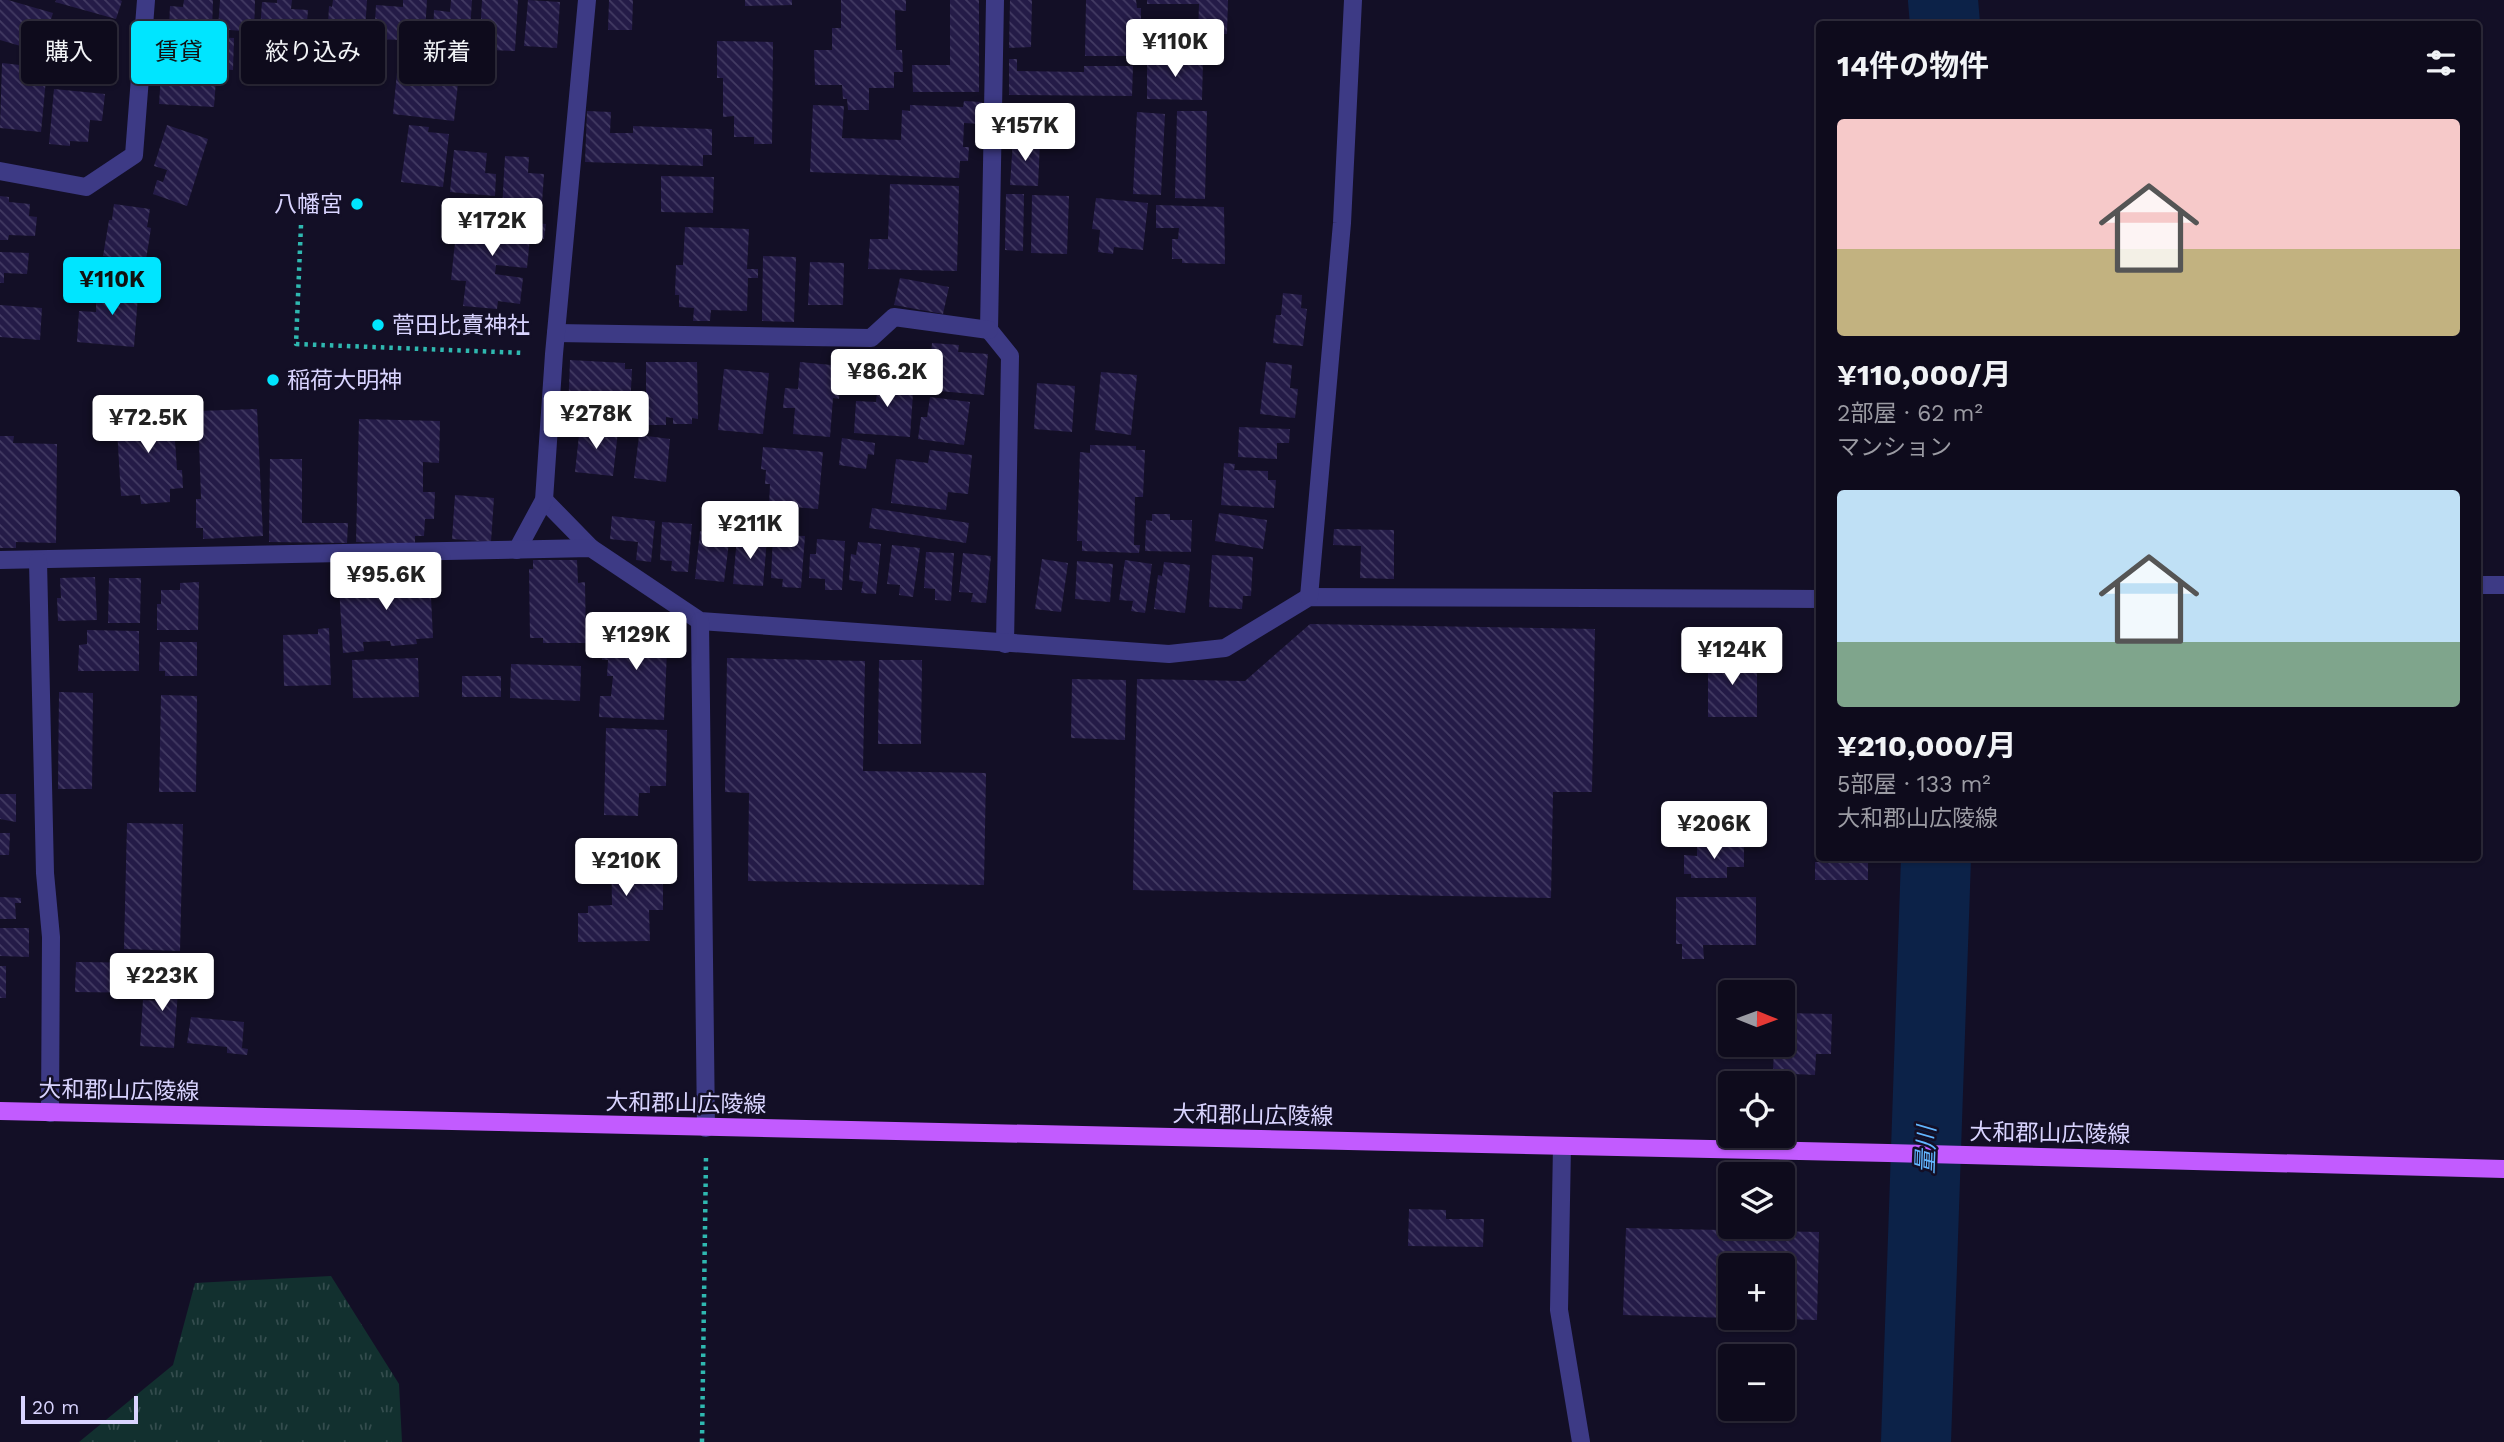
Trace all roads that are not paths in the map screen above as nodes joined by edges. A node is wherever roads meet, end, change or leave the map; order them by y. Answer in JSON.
{"nodes":[{"id":1,"x":146,"y":0,"type":"edge"},
{"id":2,"x":587,"y":0,"type":"edge"},
{"id":3,"x":995,"y":0,"type":"edge"},
{"id":4,"x":1353,"y":0,"type":"edge"},
{"id":5,"x":0,"y":172,"type":"edge"},
{"id":6,"x":989,"y":330,"type":"junction"},
{"id":7,"x":556,"y":333,"type":"junction"},
{"id":8,"x":544,"y":500,"type":"junction"},
{"id":9,"x":591,"y":548,"type":"junction"},
{"id":10,"x":517,"y":550,"type":"junction"},
{"id":11,"x":0,"y":560,"type":"edge"},
{"id":12,"x":38,"y":561,"type":"junction"},
{"id":13,"x":2481,"y":585,"type":"edge"},
{"id":14,"x":2504,"y":585,"type":"edge"},
{"id":15,"x":1310,"y":597,"type":"junction"},
{"id":16,"x":1816,"y":599,"type":"edge"},
{"id":17,"x":700,"y":621,"type":"junction"},
{"id":18,"x":1005,"y":643,"type":"junction"},
{"id":19,"x":0,"y":1111,"type":"edge"},
{"id":20,"x":50,"y":1112,"type":"junction"},
{"id":21,"x":706,"y":1128,"type":"junction"},
{"id":22,"x":1562,"y":1146,"type":"junction"},
{"id":23,"x":2504,"y":1169,"type":"edge"},
{"id":24,"x":1581,"y":1442,"type":"edge"}],
"edges":[{"from":1,"to":5,"type":"street"},
{"from":2,"to":7,"type":"street"},
{"from":3,"to":6,"type":"street"},
{"from":4,"to":15,"type":"street"},
{"from":6,"to":7,"type":"street"},
{"from":6,"to":18,"type":"street"},
{"from":7,"to":8,"type":"street"},
{"from":8,"to":9,"type":"street"},
{"from":8,"to":10,"type":"street"},
{"from":9,"to":10,"type":"street"},
{"from":9,"to":17,"type":"street"},
{"from":10,"to":12,"type":"street"},
{"from":11,"to":12,"type":"street"},
{"from":12,"to":20,"type":"street"},
{"from":13,"to":14,"type":"street"},
{"from":15,"to":16,"type":"street"},
{"from":15,"to":18,"type":"street"},
{"from":17,"to":18,"type":"street"},
{"from":17,"to":21,"type":"street"},
{"from":19,"to":20,"type":"main road","name":"大和郡山広陵線"},
{"from":20,"to":21,"type":"main road","name":"大和郡山広陵線"},
{"from":21,"to":22,"type":"main road","name":"大和郡山広陵線"},
{"from":22,"to":23,"type":"main road","name":"大和郡山広陵線"},
{"from":22,"to":24,"type":"street"}]}
